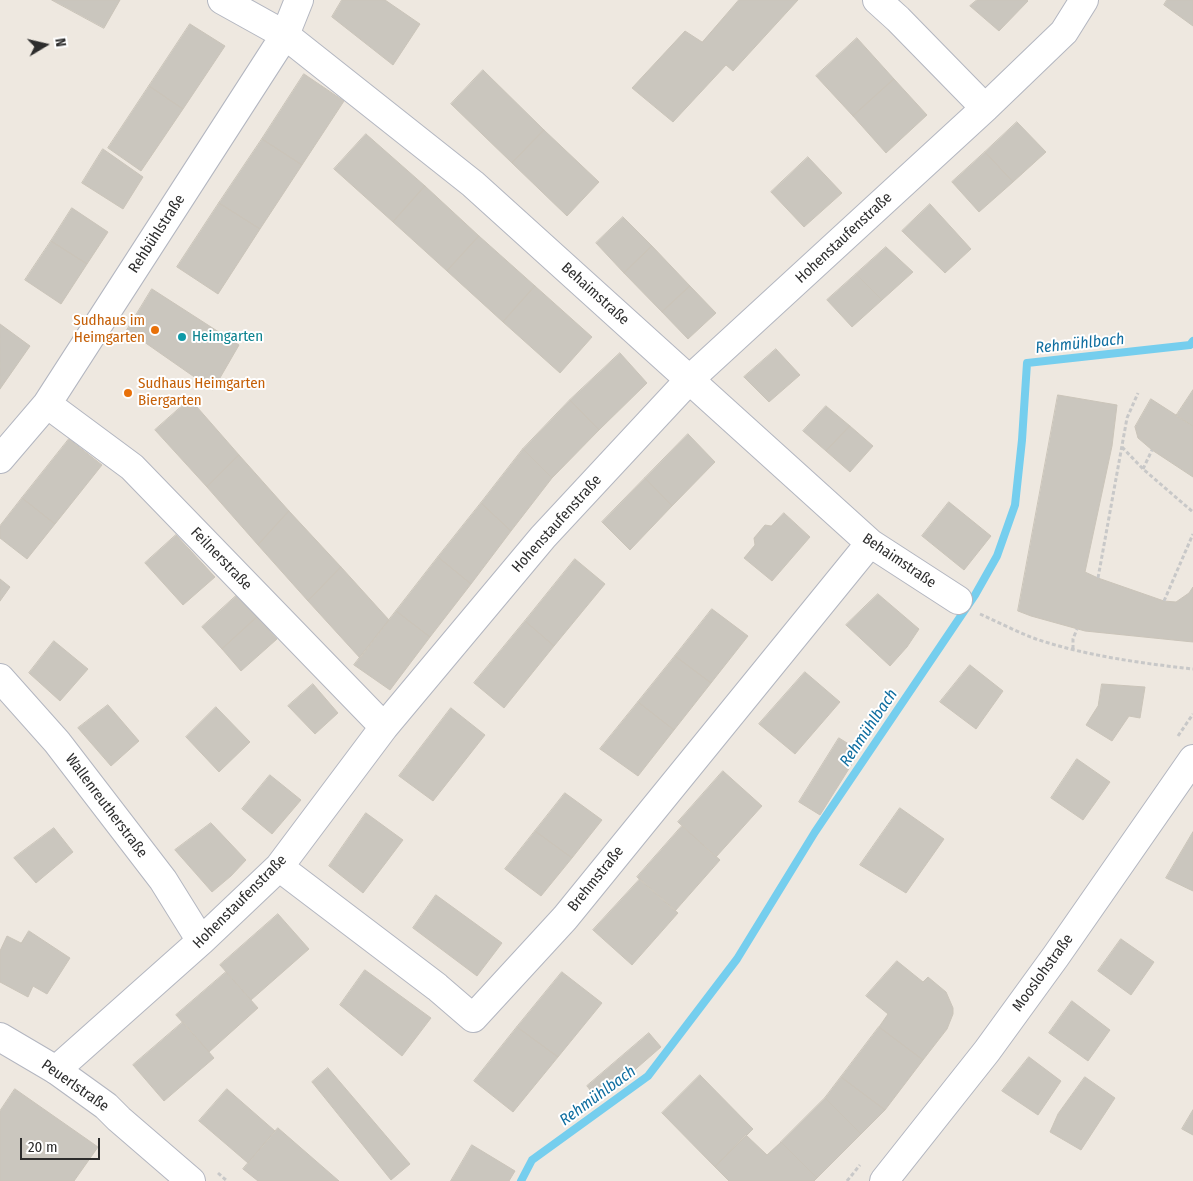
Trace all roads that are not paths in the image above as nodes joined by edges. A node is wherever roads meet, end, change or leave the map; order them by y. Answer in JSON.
{"nodes":[{"id":1,"x":222,"y":0,"type":"edge"},
{"id":2,"x":299,"y":0,"type":"edge"},
{"id":3,"x":877,"y":0,"type":"edge"},
{"id":4,"x":1084,"y":0,"type":"edge"},
{"id":5,"x":286,"y":35,"type":"junction"},
{"id":6,"x":985,"y":108,"type":"junction"},
{"id":7,"x":690,"y":379,"type":"junction"},
{"id":8,"x":47,"y":404,"type":"junction"},
{"id":9,"x":0,"y":458,"type":"edge"},
{"id":10,"x":870,"y":543,"type":"junction"},
{"id":11,"x":958,"y":600,"type":"dead end"},
{"id":12,"x":0,"y":678,"type":"edge"},
{"id":13,"x":384,"y":726,"type":"junction"},
{"id":14,"x":1193,"y":759,"type":"edge"},
{"id":15,"x":279,"y":867,"type":"junction"},
{"id":16,"x":201,"y":941,"type":"junction"},
{"id":17,"x":0,"y":1037,"type":"edge"},
{"id":18,"x":56,"y":1070,"type":"junction"},
{"id":19,"x":191,"y":1181,"type":"edge"},
{"id":20,"x":884,"y":1181,"type":"edge"}],
"edges":[{"from":1,"to":5,"type":"street","name":"Behaimstraße"},
{"from":2,"to":5,"type":"street","name":"Rehbühlstraße"},
{"from":3,"to":6,"type":"street"},
{"from":4,"to":6,"type":"street","name":"Hohenstaufenstraße"},
{"from":5,"to":7,"type":"street","name":"Behaimstraße"},
{"from":5,"to":8,"type":"street","name":"Rehbühlstraße"},
{"from":6,"to":7,"type":"street","name":"Hohenstaufenstraße"},
{"from":7,"to":10,"type":"street","name":"Behaimstraße"},
{"from":7,"to":13,"type":"street","name":"Hohenstaufenstraße"},
{"from":8,"to":9,"type":"street","name":"Rehbühlstraße"},
{"from":8,"to":13,"type":"street","name":"Feilnerstraße"},
{"from":10,"to":11,"type":"street","name":"Behaimstraße"},
{"from":10,"to":15,"type":"street","name":"Brehmstraße"},
{"from":12,"to":16,"type":"street","name":"Wallenreutherstraße"},
{"from":13,"to":15,"type":"street","name":"Hohenstaufenstraße"},
{"from":14,"to":20,"type":"street","name":"Mooslohstraße"},
{"from":15,"to":16,"type":"street","name":"Hohenstaufenstraße"},
{"from":16,"to":18,"type":"street","name":"Hohenstaufenstraße"},
{"from":17,"to":18,"type":"street","name":"Peuerlstraße"},
{"from":18,"to":19,"type":"street","name":"Peuerlstraße"}]}
